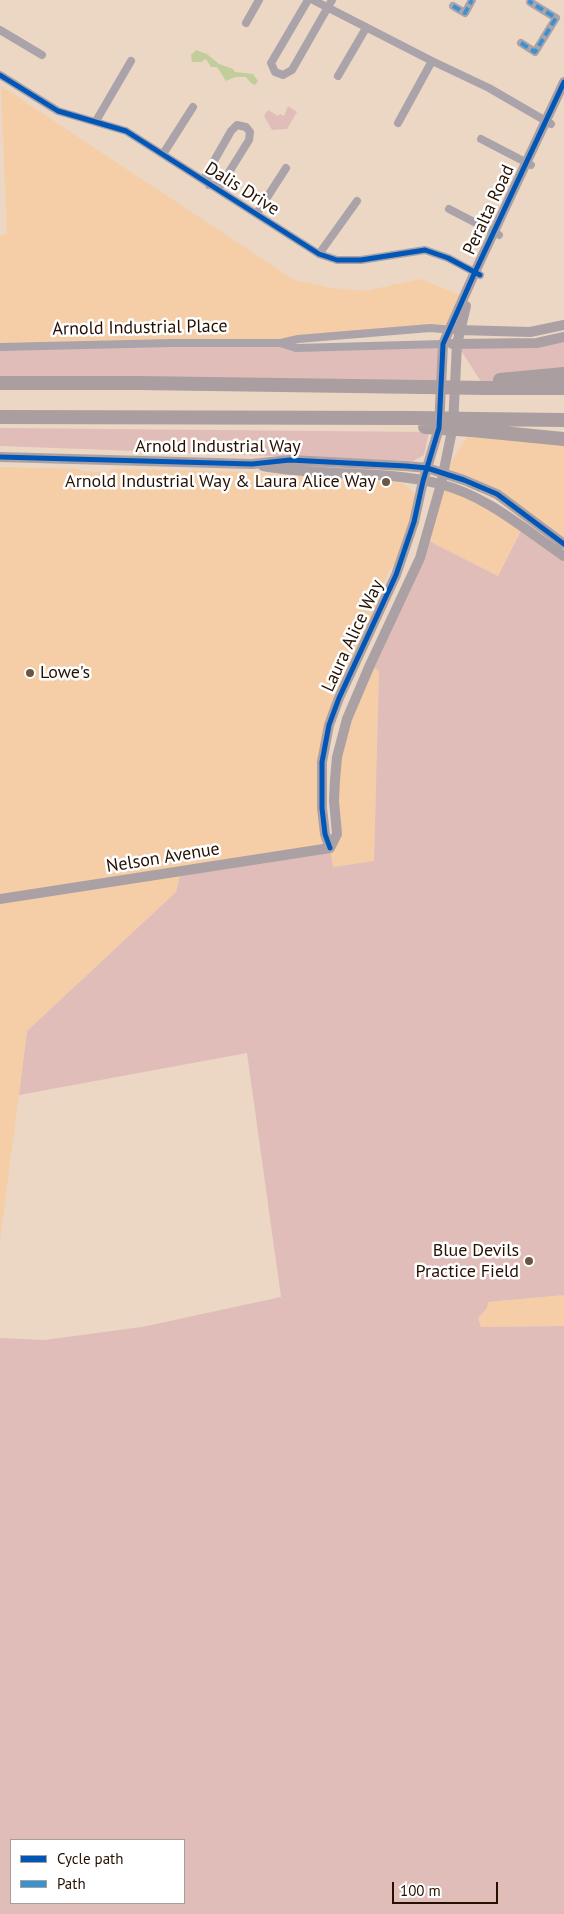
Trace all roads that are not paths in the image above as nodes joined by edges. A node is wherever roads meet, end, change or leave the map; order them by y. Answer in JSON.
{"nodes":[{"id":1,"x":259,"y":0,"type":"edge"},
{"id":2,"x":308,"y":0,"type":"edge"},
{"id":3,"x":313,"y":0,"type":"edge"},
{"id":4,"x":332,"y":0,"type":"edge"},
{"id":5,"x":472,"y":0,"type":"edge"},
{"id":6,"x":531,"y":0,"type":"edge"},
{"id":7,"x":453,"y":6,"type":"dead end"},
{"id":8,"x":328,"y":8,"type":"junction"},
{"id":9,"x":246,"y":23,"type":"dead end"},
{"id":10,"x":366,"y":28,"type":"junction"},
{"id":11,"x":0,"y":30,"type":"edge"},
{"id":12,"x":521,"y":44,"type":"dead end"},
{"id":13,"x":42,"y":55,"type":"dead end"},
{"id":14,"x":131,"y":61,"type":"dead end"},
{"id":15,"x":432,"y":61,"type":"junction"},
{"id":16,"x":0,"y":75,"type":"edge"},
{"id":17,"x":338,"y":76,"type":"dead end"},
{"id":18,"x":564,"y":82,"type":"edge"},
{"id":19,"x":564,"y":98,"type":"edge"},
{"id":20,"x":193,"y":108,"type":"dead end"},
{"id":21,"x":96,"y":121,"type":"junction"},
{"id":22,"x":398,"y":123,"type":"dead end"},
{"id":23,"x":548,"y":123,"type":"junction"},
{"id":24,"x":481,"y":139,"type":"dead end"},
{"id":25,"x":163,"y":154,"type":"junction"},
{"id":26,"x":529,"y":164,"type":"junction"},
{"id":27,"x":286,"y":168,"type":"dead end"},
{"id":28,"x":209,"y":185,"type":"junction"},
{"id":29,"x":357,"y":201,"type":"dead end"},
{"id":30,"x":449,"y":209,"type":"dead end"},
{"id":31,"x":257,"y":213,"type":"junction"},
{"id":32,"x":496,"y":234,"type":"junction"},
{"id":33,"x":319,"y":254,"type":"junction"},
{"id":34,"x":478,"y":274,"type":"junction"},
{"id":35,"x":564,"y":325,"type":"edge"},
{"id":36,"x":455,"y":330,"type":"junction"},
{"id":37,"x":564,"y":337,"type":"edge"},
{"id":38,"x":281,"y":344,"type":"junction"},
{"id":39,"x":444,"y":344,"type":"junction"},
{"id":40,"x":457,"y":344,"type":"junction"},
{"id":41,"x":0,"y":347,"type":"edge"},
{"id":42,"x":564,"y":374,"type":"edge"},
{"id":43,"x":0,"y":383,"type":"edge"},
{"id":44,"x":486,"y":384,"type":"junction"},
{"id":45,"x":564,"y":388,"type":"edge"},
{"id":46,"x":0,"y":417,"type":"edge"},
{"id":47,"x":564,"y":420,"type":"edge"},
{"id":48,"x":473,"y":425,"type":"junction"},
{"id":49,"x":564,"y":439,"type":"edge"},
{"id":50,"x":0,"y":457,"type":"edge"},
{"id":51,"x":252,"y":464,"type":"junction"},
{"id":52,"x":427,"y":468,"type":"junction"},
{"id":53,"x":444,"y":472,"type":"junction"},
{"id":54,"x":423,"y":480,"type":"junction"},
{"id":55,"x":441,"y":484,"type":"junction"},
{"id":56,"x":564,"y":544,"type":"edge"},
{"id":57,"x":564,"y":556,"type":"edge"},
{"id":58,"x":330,"y":848,"type":"junction"},
{"id":59,"x":0,"y":900,"type":"edge"}],
"edges":[{"from":1,"to":9,"type":"street"},
{"from":2,"to":8,"type":"street"},
{"from":3,"to":8,"type":"street"},
{"from":4,"to":8,"type":"street"},
{"from":5,"to":7,"type":"street"},
{"from":6,"to":12,"type":"street"},
{"from":8,"to":10,"type":"street"},
{"from":10,"to":15,"type":"street"},
{"from":10,"to":17,"type":"street"},
{"from":11,"to":13,"type":"street"},
{"from":14,"to":21,"type":"street"},
{"from":15,"to":22,"type":"street"},
{"from":15,"to":23,"type":"street"},
{"from":16,"to":21,"type":"street","name":"Dalis Drive"},
{"from":18,"to":23,"type":"street","name":"Peralta Road"},
{"from":19,"to":23,"type":"street","name":"Peralta Road"},
{"from":20,"to":25,"type":"street"},
{"from":21,"to":25,"type":"street","name":"Dalis Drive"},
{"from":23,"to":26,"type":"street","name":"Peralta Road"},
{"from":24,"to":26,"type":"street"},
{"from":25,"to":28,"type":"street","name":"Dalis Drive"},
{"from":26,"to":32,"type":"street","name":"Peralta Road"},
{"from":27,"to":31,"type":"street","name":"Dalis Drive"},
{"from":28,"to":28,"type":"street","name":"Dalis Drive"},
{"from":28,"to":31,"type":"street","name":"Dalis Drive"},
{"from":29,"to":33,"type":"street"},
{"from":30,"to":32,"type":"street"},
{"from":31,"to":33,"type":"street","name":"Dalis Drive"},
{"from":32,"to":34,"type":"street","name":"Peralta Road"},
{"from":33,"to":34,"type":"street","name":"Dalis Drive"},
{"from":34,"to":36,"type":"street","name":"Peralta Road"},
{"from":35,"to":36,"type":"street","name":"Arnold Industrial Place"},
{"from":36,"to":38,"type":"street","name":"Arnold Industrial Place"},
{"from":36,"to":39,"type":"street","name":"Peralta Road"},
{"from":36,"to":40,"type":"street","name":"Peralta Road"},
{"from":37,"to":40,"type":"street","name":"Arnold Industrial Place"},
{"from":38,"to":39,"type":"street","name":"Arnold Industrial Place"},
{"from":38,"to":41,"type":"street","name":"Arnold Industrial Place"},
{"from":39,"to":40,"type":"street","name":"Arnold Industrial Place"},
{"from":39,"to":52,"type":"street","name":"Peralta Road"},
{"from":40,"to":53,"type":"street","name":"Peralta Road"},
{"from":42,"to":44,"type":"highway"},
{"from":43,"to":44,"type":"highway","bridge":true},
{"from":44,"to":45,"type":"highway"},
{"from":46,"to":48,"type":"highway","bridge":true},
{"from":47,"to":48,"type":"highway"},
{"from":48,"to":49,"type":"highway"},
{"from":50,"to":51,"type":"street","name":"Arnold Industrial Way"},
{"from":51,"to":52,"type":"street","name":"Arnold Industrial Way"},
{"from":51,"to":54,"type":"street","name":"Arnold Industrial Way"},
{"from":52,"to":53,"type":"street","name":"Arnold Industrial Way"},
{"from":52,"to":54,"type":"street","name":"Laura Alice Way"},
{"from":53,"to":55,"type":"street","name":"Laura Alice Way"},
{"from":53,"to":56,"type":"street","name":"Arnold Industrial Way"},
{"from":54,"to":55,"type":"street","name":"Arnold Industrial Way"},
{"from":54,"to":58,"type":"street","name":"Laura Alice Way"},
{"from":55,"to":57,"type":"street","name":"Arnold Industrial Way"},
{"from":55,"to":58,"type":"street","name":"Laura Alice Way"},
{"from":58,"to":59,"type":"street","name":"Nelson Avenue"}]}
